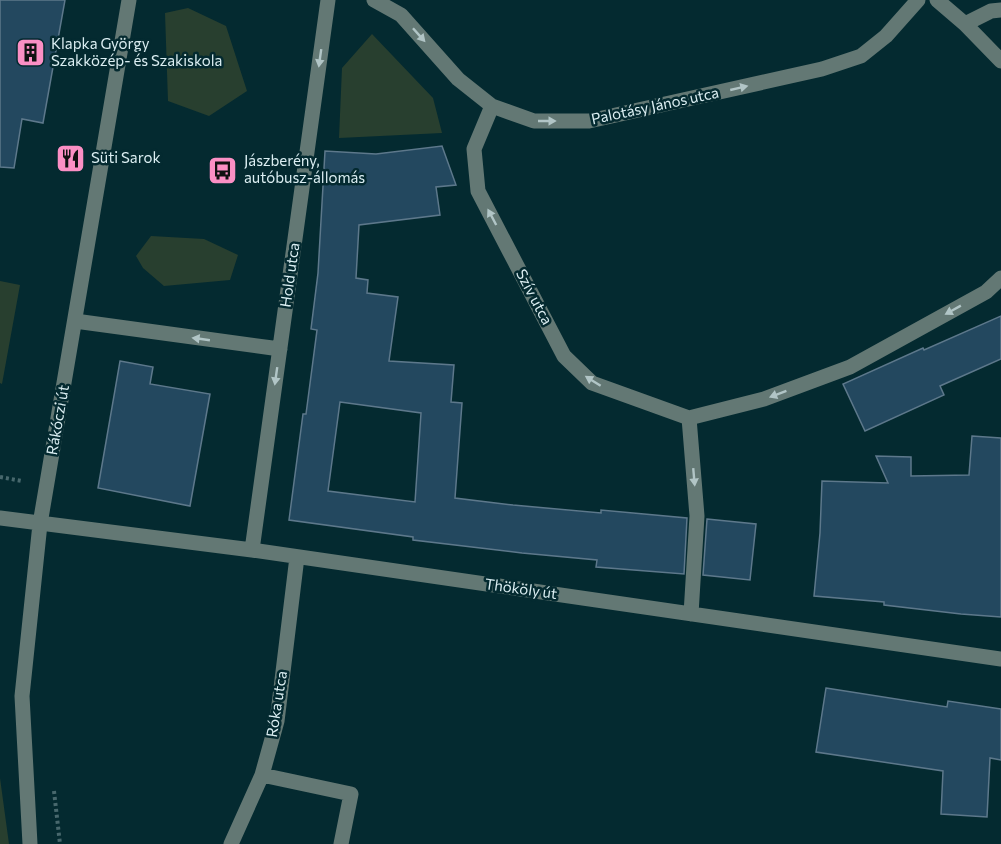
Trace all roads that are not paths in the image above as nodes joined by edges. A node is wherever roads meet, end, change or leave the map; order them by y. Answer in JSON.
{"nodes":[{"id":1,"x":129,"y":0,"type":"edge"},
{"id":2,"x":328,"y":0,"type":"edge"},
{"id":3,"x":374,"y":0,"type":"edge"},
{"id":4,"x":918,"y":0,"type":"edge"},
{"id":5,"x":937,"y":0,"type":"edge"},
{"id":6,"x":1001,"y":10,"type":"edge"},
{"id":7,"x":965,"y":24,"type":"junction"},
{"id":8,"x":1001,"y":62,"type":"edge"},
{"id":9,"x":492,"y":106,"type":"junction"},
{"id":10,"x":1001,"y":278,"type":"edge"},
{"id":11,"x":75,"y":321,"type":"junction"},
{"id":12,"x":280,"y":349,"type":"junction"},
{"id":13,"x":689,"y":418,"type":"junction"},
{"id":14,"x":0,"y":518,"type":"edge"},
{"id":15,"x":40,"y":524,"type":"junction"},
{"id":16,"x":252,"y":550,"type":"junction"},
{"id":17,"x":297,"y":557,"type":"junction"},
{"id":18,"x":691,"y":614,"type":"junction"},
{"id":19,"x":1001,"y":659,"type":"edge"},
{"id":20,"x":262,"y":775,"type":"junction"},
{"id":21,"x":30,"y":844,"type":"edge"},
{"id":22,"x":231,"y":844,"type":"edge"},
{"id":23,"x":341,"y":844,"type":"edge"}],
"edges":[{"from":1,"to":11,"type":"street","name":"Rákóczi út"},
{"from":2,"to":12,"type":"street","name":"Hold utca","one_way":true},
{"from":3,"to":9,"type":"street","name":"Palotásy János utca","one_way":true},
{"from":9,"to":4,"type":"street","name":"Palotásy János utca","one_way":true},
{"from":5,"to":7,"type":"street"},
{"from":6,"to":7,"type":"street"},
{"from":7,"to":8,"type":"street"},
{"from":13,"to":9,"type":"street","name":"Szív utca","one_way":true},
{"from":10,"to":13,"type":"street","one_way":true},
{"from":12,"to":11,"type":"street","one_way":true},
{"from":11,"to":15,"type":"street","name":"Rákóczi út"},
{"from":12,"to":16,"type":"street","name":"Hold utca","one_way":true},
{"from":13,"to":18,"type":"street","one_way":true},
{"from":14,"to":15,"type":"street","name":"Thököly út"},
{"from":15,"to":16,"type":"street","name":"Thököly út"},
{"from":15,"to":21,"type":"street","name":"Rákóczi út"},
{"from":16,"to":17,"type":"street","name":"Thököly út"},
{"from":17,"to":18,"type":"street","name":"Thököly út"},
{"from":17,"to":20,"type":"street","name":"Róka utca"},
{"from":18,"to":19,"type":"street","name":"Thököly út"},
{"from":20,"to":22,"type":"street","name":"Róka utca"},
{"from":20,"to":23,"type":"street"}]}
